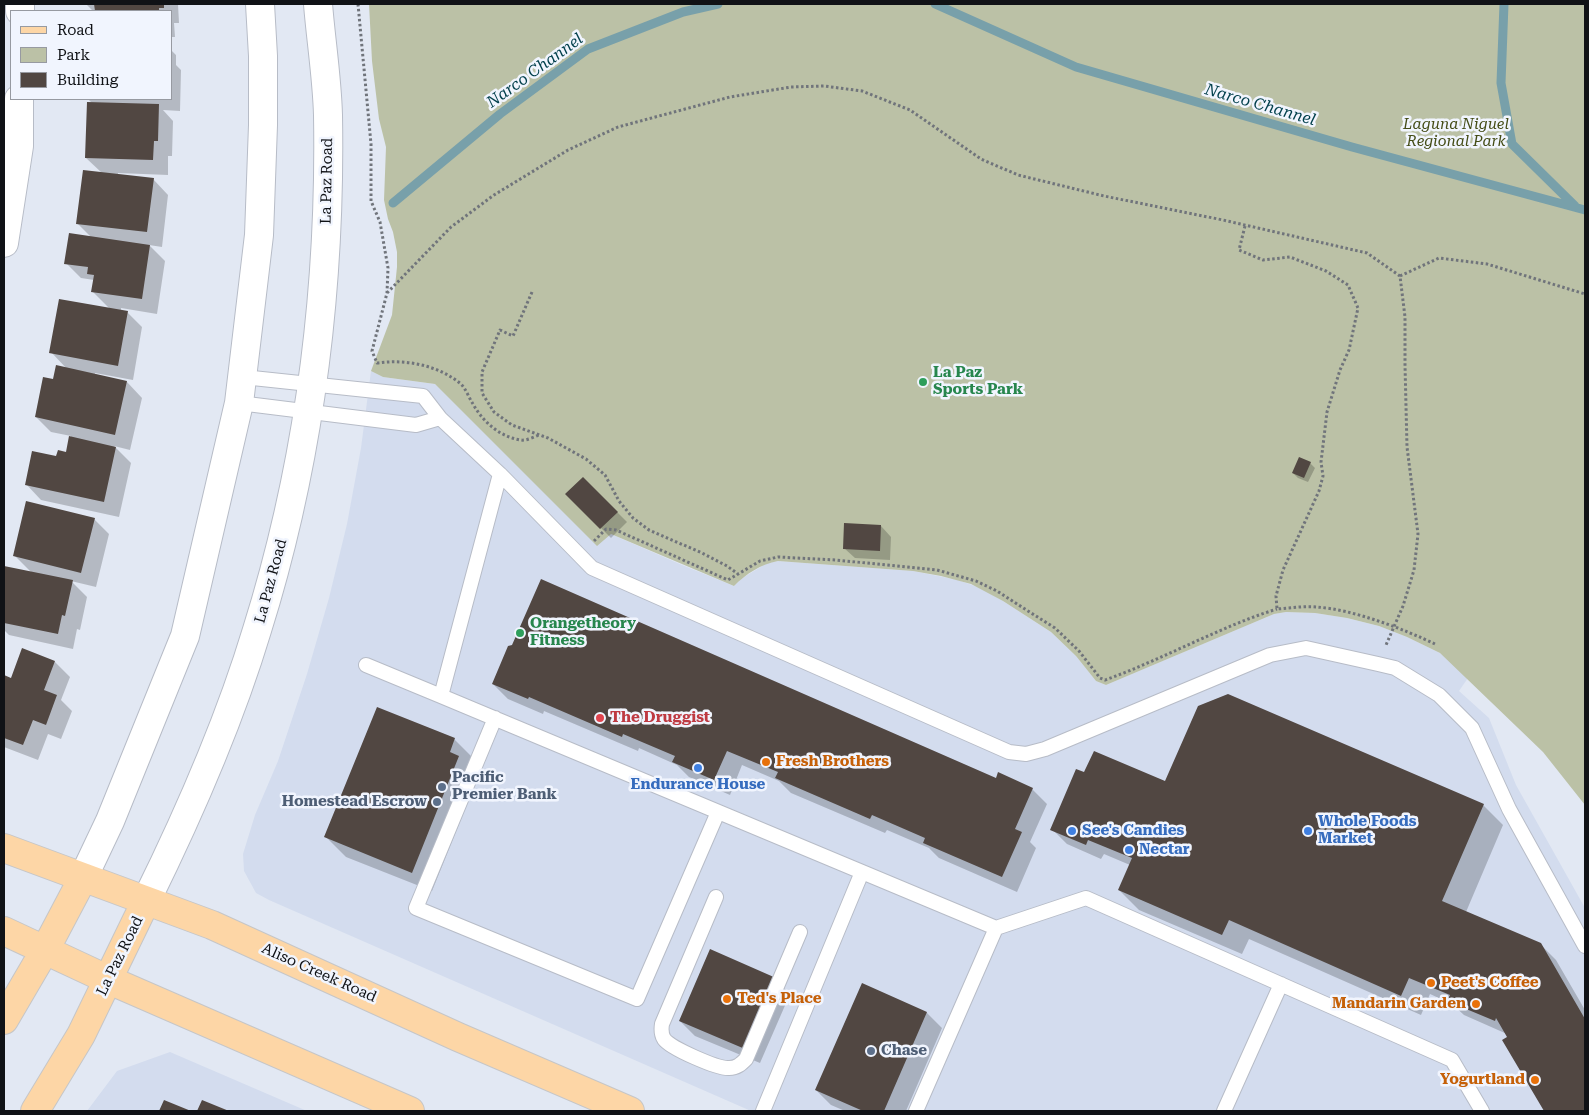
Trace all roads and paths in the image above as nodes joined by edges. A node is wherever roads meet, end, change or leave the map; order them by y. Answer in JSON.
{"nodes":[{"id":1,"x":260,"y":4,"type":"edge"},
{"id":2,"x":318,"y":4,"type":"edge"},
{"id":3,"x":358,"y":4,"type":"edge"},
{"id":4,"x":19,"y":100,"type":"edge"},
{"id":5,"x":1245,"y":226,"type":"junction"},
{"id":6,"x":4,"y":243,"type":"edge"},
{"id":7,"x":1400,"y":276,"type":"junction"},
{"id":8,"x":532,"y":292,"type":"dead end"},
{"id":9,"x":387,"y":293,"type":"junction"},
{"id":10,"x":1585,"y":294,"type":"edge"},
{"id":11,"x":243,"y":377,"type":"junction"},
{"id":12,"x":313,"y":384,"type":"junction"},
{"id":13,"x":239,"y":403,"type":"junction"},
{"id":14,"x":308,"y":412,"type":"junction"},
{"id":15,"x":440,"y":418,"type":"junction"},
{"id":16,"x":539,"y":435,"type":"junction"},
{"id":17,"x":500,"y":474,"type":"junction"},
{"id":18,"x":579,"y":555,"type":"junction"},
{"id":19,"x":738,"y":574,"type":"junction"},
{"id":20,"x":1277,"y":609,"type":"junction"},
{"id":21,"x":1394,"y":627,"type":"junction"},
{"id":22,"x":1437,"y":645,"type":"dead end"},
{"id":23,"x":1378,"y":664,"type":"junction"},
{"id":24,"x":366,"y":665,"type":"dead end"},
{"id":25,"x":441,"y":696,"type":"junction"},
{"id":26,"x":494,"y":718,"type":"junction"},
{"id":27,"x":718,"y":812,"type":"junction"},
{"id":28,"x":4,"y":848,"type":"edge"},
{"id":29,"x":862,"y":872,"type":"junction"},
{"id":30,"x":83,"y":878,"type":"junction"},
{"id":31,"x":716,"y":897,"type":"dead end"},
{"id":32,"x":146,"y":901,"type":"junction"},
{"id":33,"x":996,"y":928,"type":"junction"},
{"id":34,"x":4,"y":931,"type":"edge"},
{"id":35,"x":800,"y":932,"type":"dead end"},
{"id":36,"x":1585,"y":946,"type":"edge"},
{"id":37,"x":45,"y":950,"type":"junction"},
{"id":38,"x":109,"y":980,"type":"junction"},
{"id":39,"x":1281,"y":984,"type":"junction"},
{"id":40,"x":4,"y":1020,"type":"edge"},
{"id":41,"x":1477,"y":1108,"type":"edge"},
{"id":42,"x":35,"y":1111,"type":"edge"},
{"id":43,"x":410,"y":1111,"type":"edge"},
{"id":44,"x":630,"y":1111,"type":"edge"},
{"id":45,"x":763,"y":1111,"type":"edge"},
{"id":46,"x":916,"y":1111,"type":"edge"},
{"id":47,"x":1224,"y":1111,"type":"edge"}],
"edges":[{"from":1,"to":11,"type":"main road"},
{"from":2,"to":12,"type":"main road","name":"La Paz Road"},
{"from":3,"to":9,"type":"path"},
{"from":4,"to":6,"type":"main road"},
{"from":5,"to":7,"type":"path"},
{"from":5,"to":9,"type":"path"},
{"from":5,"to":20,"type":"path"},
{"from":7,"to":10,"type":"path"},
{"from":7,"to":21,"type":"path"},
{"from":8,"to":16,"type":"path"},
{"from":9,"to":16,"type":"path"},
{"from":11,"to":12,"type":"lane"},
{"from":11,"to":13,"type":"main road"},
{"from":12,"to":14,"type":"main road","name":"La Paz Road"},
{"from":12,"to":15,"type":"lane"},
{"from":13,"to":14,"type":"lane"},
{"from":13,"to":30,"type":"main road"},
{"from":14,"to":15,"type":"lane"},
{"from":14,"to":32,"type":"main road","name":"La Paz Road"},
{"from":15,"to":17,"type":"lane"},
{"from":16,"to":19,"type":"path"},
{"from":17,"to":18,"type":"lane"},
{"from":17,"to":25,"type":"lane"},
{"from":18,"to":19,"type":"path"},
{"from":18,"to":23,"type":"lane"},
{"from":19,"to":20,"type":"path"},
{"from":20,"to":21,"type":"path"},
{"from":21,"to":22,"type":"path"},
{"from":21,"to":23,"type":"path"},
{"from":23,"to":36,"type":"lane"},
{"from":24,"to":25,"type":"lane"},
{"from":25,"to":26,"type":"lane"},
{"from":26,"to":27,"type":"lane"},
{"from":26,"to":27,"type":"lane"},
{"from":27,"to":29,"type":"lane"},
{"from":28,"to":30,"type":"main road","name":"Aliso Creek Road"},
{"from":29,"to":33,"type":"lane"},
{"from":29,"to":45,"type":"lane"},
{"from":30,"to":32,"type":"main road","name":"Aliso Creek Road"},
{"from":30,"to":37,"type":"main road"},
{"from":31,"to":35,"type":"lane"},
{"from":32,"to":38,"type":"main road","name":"La Paz Road"},
{"from":32,"to":44,"type":"main road","name":"Aliso Creek Road"},
{"from":33,"to":39,"type":"lane"},
{"from":33,"to":46,"type":"lane"},
{"from":34,"to":37,"type":"main road"},
{"from":37,"to":38,"type":"main road"},
{"from":37,"to":40,"type":"main road"},
{"from":38,"to":42,"type":"main road","name":"La Paz Road"},
{"from":38,"to":43,"type":"main road"},
{"from":39,"to":41,"type":"lane"},
{"from":39,"to":47,"type":"lane"}]}
